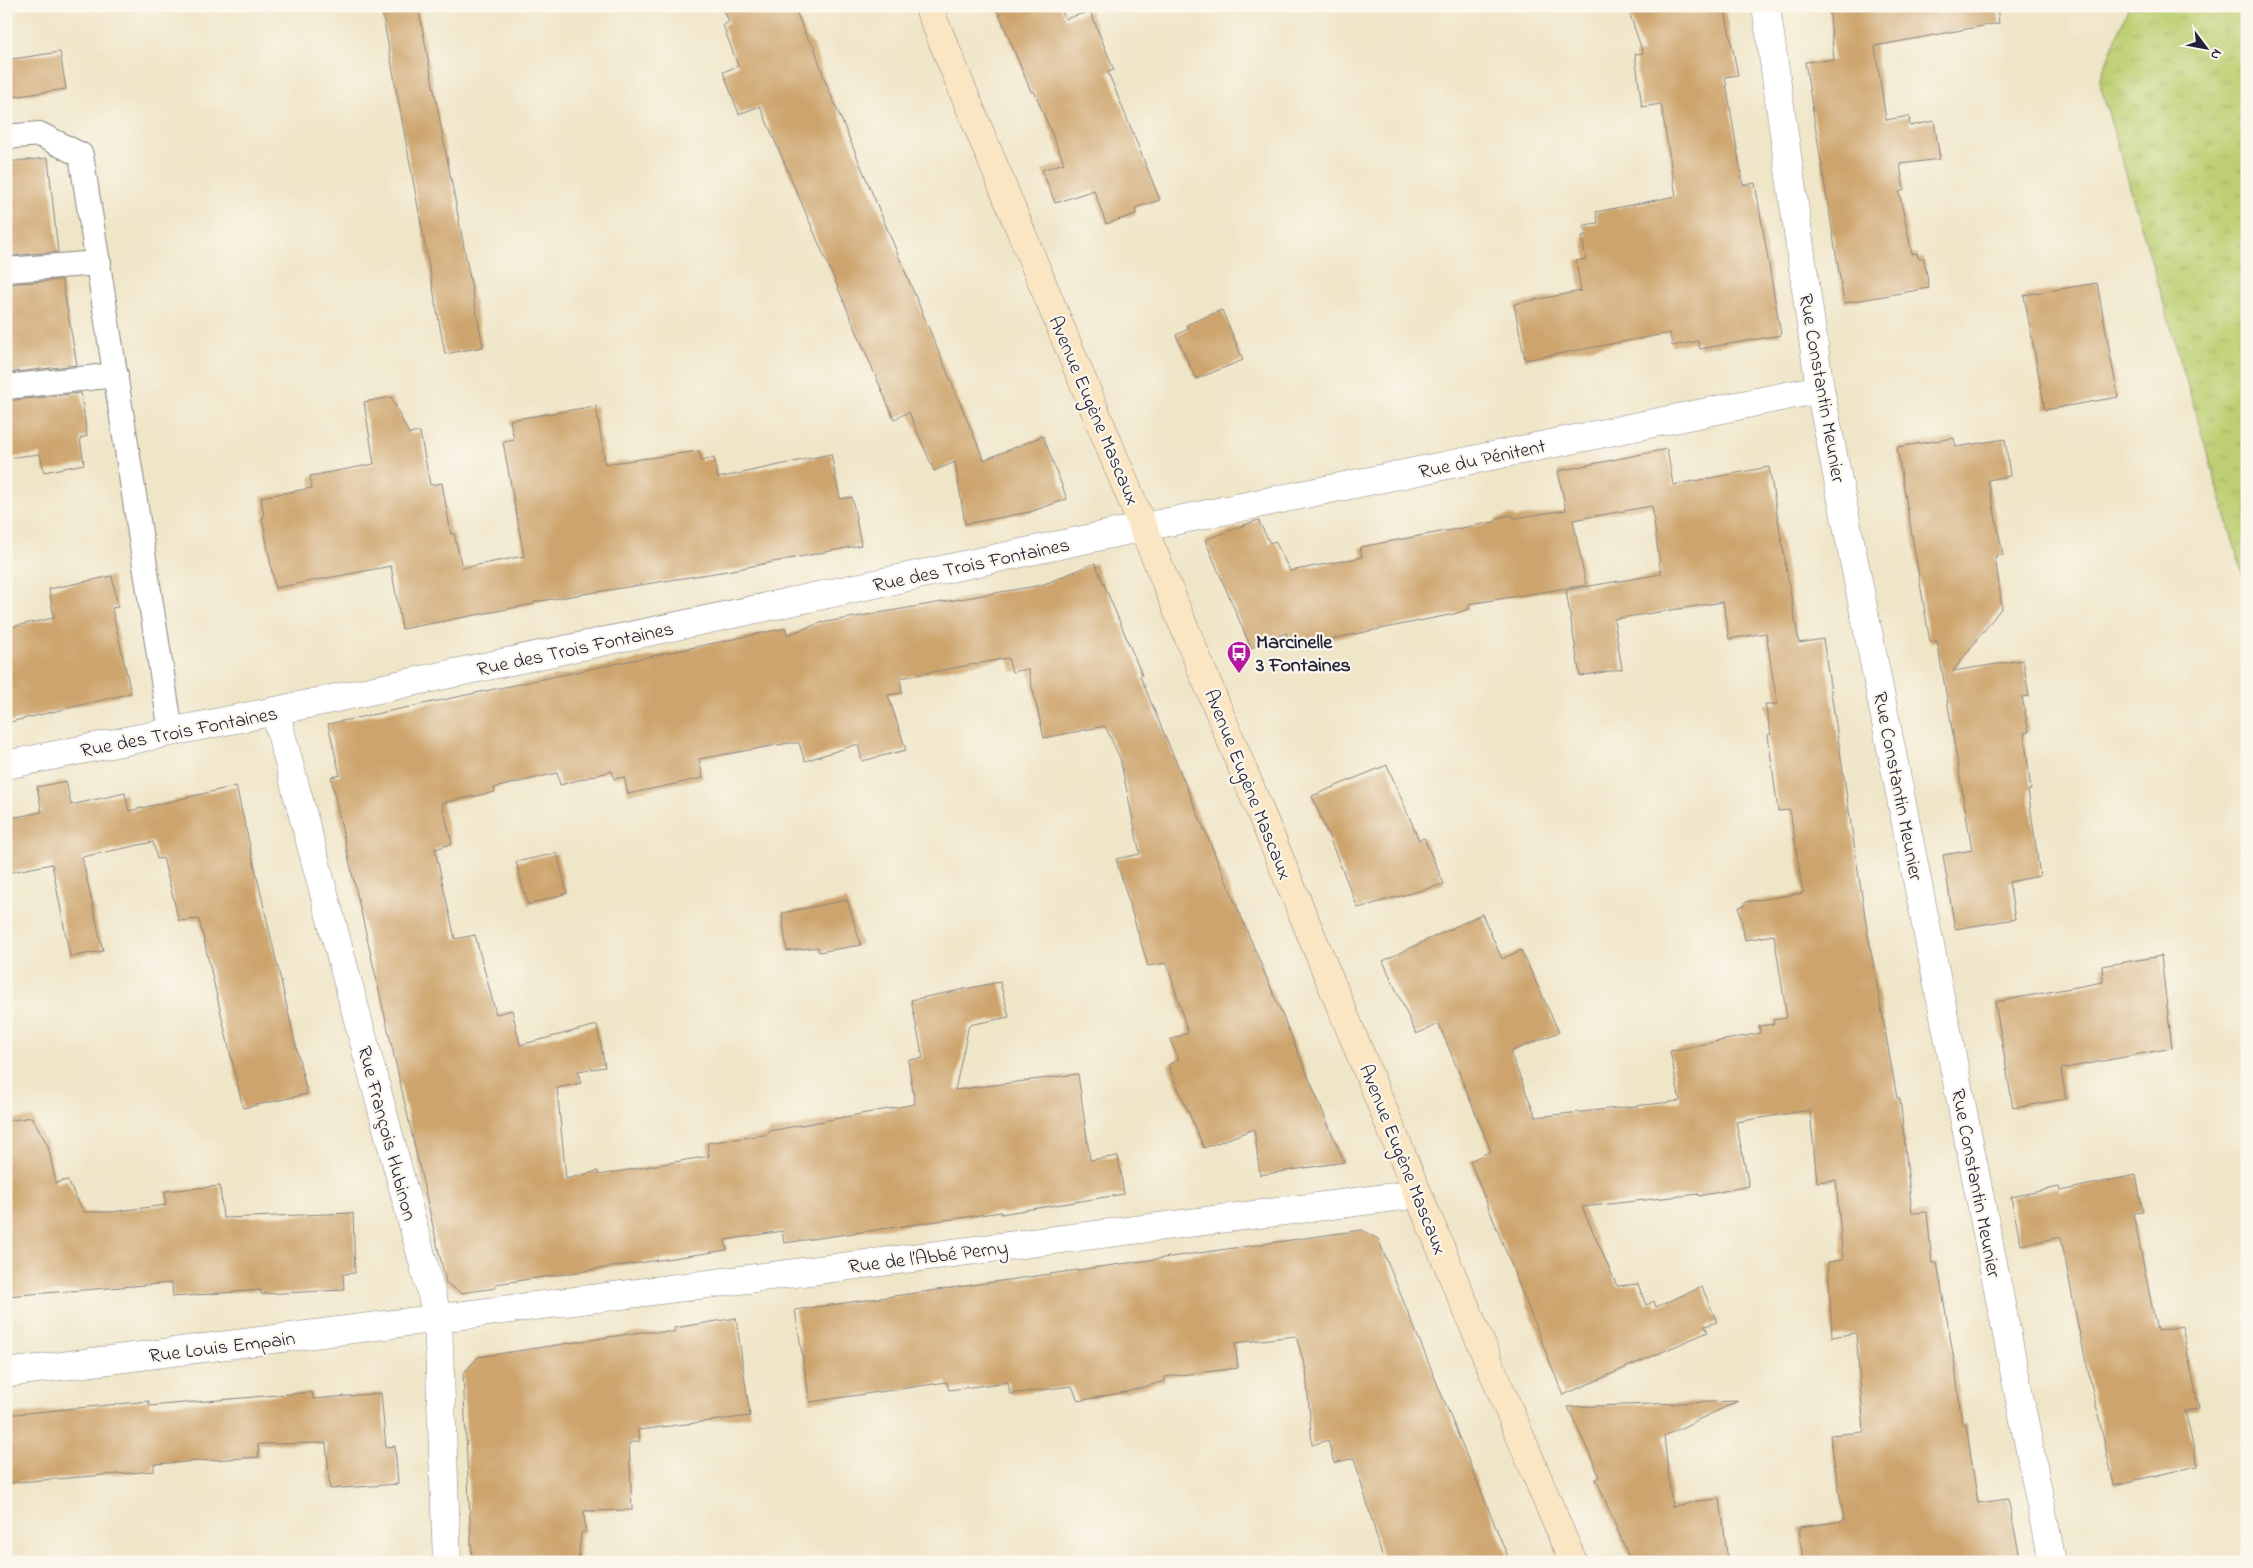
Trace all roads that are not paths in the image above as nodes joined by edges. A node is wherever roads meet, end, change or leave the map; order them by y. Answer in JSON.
{"nodes":[{"id":1,"x":928,"y":6,"type":"edge"},
{"id":2,"x":1766,"y":6,"type":"edge"},
{"id":3,"x":6,"y":137,"type":"edge"},
{"id":4,"x":98,"y":262,"type":"junction"},
{"id":5,"x":6,"y":270,"type":"edge"},
{"id":6,"x":116,"y":375,"type":"junction"},
{"id":7,"x":6,"y":387,"type":"edge"},
{"id":8,"x":1820,"y":389,"type":"junction"},
{"id":9,"x":1144,"y":527,"type":"junction"},
{"id":10,"x":275,"y":712,"type":"junction"},
{"id":11,"x":171,"y":732,"type":"junction"},
{"id":12,"x":6,"y":765,"type":"edge"},
{"id":13,"x":1418,"y":1194,"type":"junction"},
{"id":14,"x":438,"y":1318,"type":"junction"},
{"id":15,"x":6,"y":1373,"type":"edge"},
{"id":16,"x":447,"y":1562,"type":"edge"},
{"id":17,"x":1572,"y":1562,"type":"edge"},
{"id":18,"x":2052,"y":1562,"type":"edge"}],
"edges":[{"from":1,"to":9,"type":"main road","name":"Avenue Eugène Mascaux"},
{"from":2,"to":8,"type":"street","name":"Rue Constantin Meunier"},
{"from":3,"to":4,"type":"lane"},
{"from":4,"to":5,"type":"lane"},
{"from":4,"to":6,"type":"lane"},
{"from":6,"to":7,"type":"lane"},
{"from":6,"to":11,"type":"lane"},
{"from":8,"to":9,"type":"street","name":"Rue du Pénitent"},
{"from":8,"to":18,"type":"street","name":"Rue Constantin Meunier"},
{"from":9,"to":10,"type":"street","name":"Rue des Trois Fontaines"},
{"from":9,"to":13,"type":"main road","name":"Avenue Eugène Mascaux"},
{"from":10,"to":11,"type":"street","name":"Rue des Trois Fontaines"},
{"from":10,"to":14,"type":"street","name":"Rue François Hubinon"},
{"from":11,"to":12,"type":"street","name":"Rue des Trois Fontaines"},
{"from":13,"to":14,"type":"street","name":"Rue de l’Abbé Perny"},
{"from":13,"to":17,"type":"main road","name":"Avenue Eugène Mascaux"},
{"from":14,"to":15,"type":"street","name":"Rue Louis Empain"},
{"from":14,"to":16,"type":"street","name":"Rue François Hubinon"}]}
